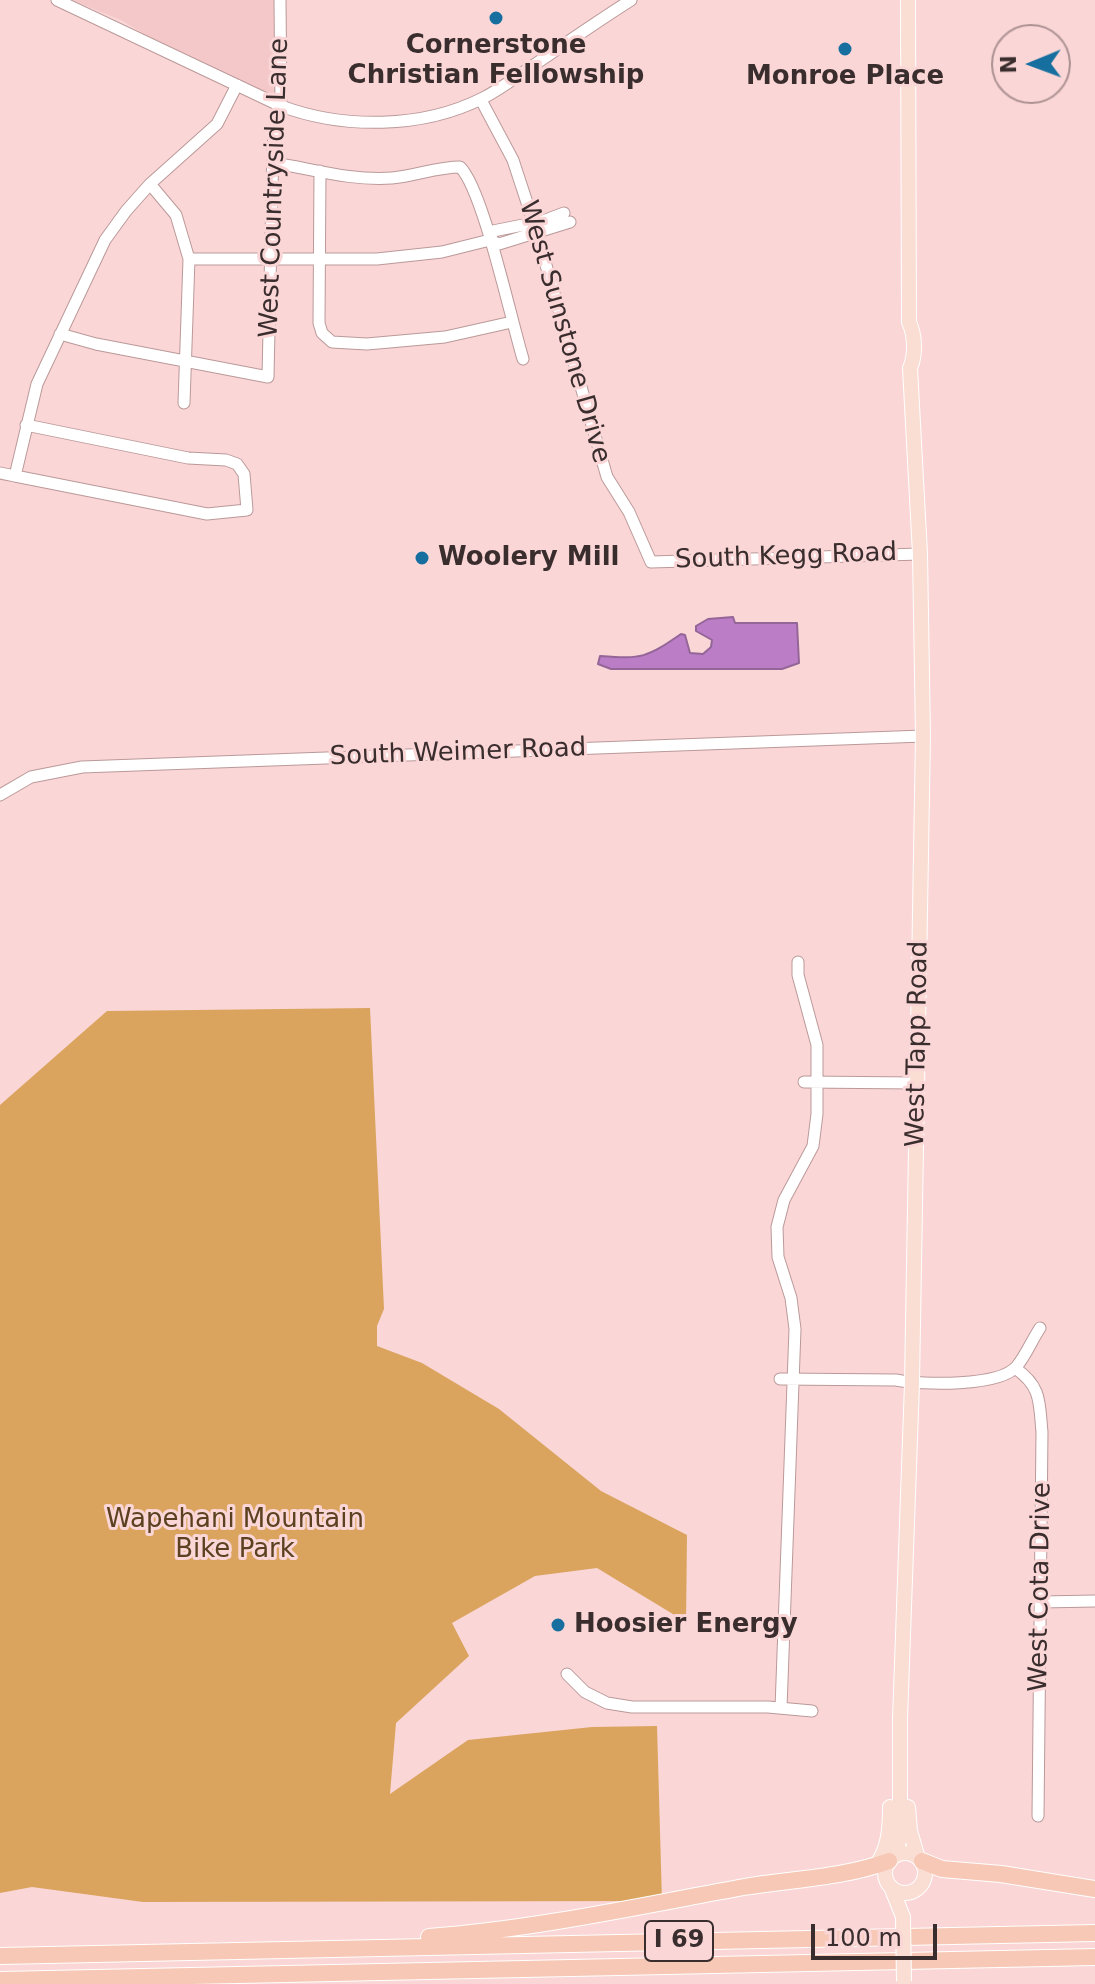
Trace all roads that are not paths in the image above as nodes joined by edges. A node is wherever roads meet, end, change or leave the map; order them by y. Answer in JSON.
{"nodes":[{"id":1,"x":57,"y":0,"type":"edge"},
{"id":2,"x":280,"y":0,"type":"edge"},
{"id":3,"x":631,"y":0,"type":"edge"},
{"id":4,"x":908,"y":0,"type":"edge"},
{"id":5,"x":237,"y":85,"type":"junction"},
{"id":6,"x":481,"y":100,"type":"junction"},
{"id":7,"x":281,"y":106,"type":"junction"},
{"id":8,"x":274,"y":163,"type":"junction"},
{"id":9,"x":320,"y":171,"type":"junction"},
{"id":10,"x":150,"y":184,"type":"junction"},
{"id":11,"x":567,"y":218,"type":"dead end"},
{"id":12,"x":535,"y":228,"type":"junction"},
{"id":13,"x":490,"y":240,"type":"junction"},
{"id":14,"x":272,"y":258,"type":"junction"},
{"id":15,"x":320,"y":258,"type":"junction"},
{"id":16,"x":189,"y":259,"type":"junction"},
{"id":17,"x":512,"y":322,"type":"junction"},
{"id":18,"x":60,"y":334,"type":"junction"},
{"id":19,"x":523,"y":359,"type":"dead end"},
{"id":20,"x":187,"y":362,"type":"junction"},
{"id":21,"x":184,"y":403,"type":"dead end"},
{"id":22,"x":26,"y":425,"type":"junction"},
{"id":23,"x":0,"y":473,"type":"edge"},
{"id":24,"x":15,"y":476,"type":"junction"},
{"id":25,"x":920,"y":554,"type":"junction"},
{"id":26,"x":651,"y":562,"type":"joint"},
{"id":27,"x":923,"y":736,"type":"junction"},
{"id":28,"x":0,"y":795,"type":"edge"},
{"id":29,"x":798,"y":962,"type":"dead end"},
{"id":30,"x":804,"y":1082,"type":"dead end"},
{"id":31,"x":818,"y":1082,"type":"junction"},
{"id":32,"x":917,"y":1083,"type":"junction"},
{"id":33,"x":1040,"y":1328,"type":"dead end"},
{"id":34,"x":1015,"y":1368,"type":"junction"},
{"id":35,"x":786,"y":1379,"type":"junction"},
{"id":36,"x":912,"y":1383,"type":"junction"},
{"id":37,"x":1095,"y":1601,"type":"edge"},
{"id":38,"x":1041,"y":1602,"type":"junction"},
{"id":39,"x":567,"y":1674,"type":"dead end"},
{"id":40,"x":781,"y":1708,"type":"junction"},
{"id":41,"x":812,"y":1711,"type":"dead end"},
{"id":42,"x":900,"y":1719,"type":"junction"},
{"id":43,"x":1038,"y":1816,"type":"dead end"},
{"id":44,"x":920,"y":1859,"type":"junction"},
{"id":45,"x":887,"y":1860,"type":"junction"},
{"id":46,"x":891,"y":1887,"type":"junction"},
{"id":47,"x":918,"y":1889,"type":"junction"},
{"id":48,"x":1095,"y":1889,"type":"edge"},
{"id":49,"x":903,"y":1917,"type":"junction"},
{"id":50,"x":1095,"y":1933,"type":"edge"},
{"id":51,"x":264,"y":1950,"type":"junction"},
{"id":52,"x":0,"y":1956,"type":"edge"},
{"id":53,"x":1095,"y":1957,"type":"edge"},
{"id":54,"x":118,"y":1978,"type":"junction"},
{"id":55,"x":0,"y":1980,"type":"edge"},
{"id":56,"x":904,"y":1983,"type":"edge"},
{"id":57,"x":187,"y":1984,"type":"edge"}],
"edges":[{"from":1,"to":5,"type":"street"},
{"from":2,"to":7,"type":"street","name":"West Countryside Lane"},
{"from":3,"to":6,"type":"street"},
{"from":4,"to":25,"type":"main road","name":"West Tapp Road"},
{"from":5,"to":7,"type":"street"},
{"from":5,"to":10,"type":"street"},
{"from":6,"to":7,"type":"street"},
{"from":6,"to":12,"type":"street","name":"West Sunstone Drive"},
{"from":7,"to":8,"type":"street","name":"West Countryside Lane"},
{"from":8,"to":9,"type":"street"},
{"from":8,"to":14,"type":"street","name":"West Countryside Lane"},
{"from":9,"to":13,"type":"street"},
{"from":9,"to":15,"type":"street"},
{"from":10,"to":16,"type":"street"},
{"from":10,"to":18,"type":"street"},
{"from":11,"to":12,"type":"street"},
{"from":12,"to":13,"type":"street"},
{"from":12,"to":26,"type":"street","name":"West Sunstone Drive"},
{"from":13,"to":15,"type":"street"},
{"from":13,"to":17,"type":"street"},
{"from":14,"to":15,"type":"street"},
{"from":14,"to":16,"type":"street"},
{"from":14,"to":20,"type":"street","name":"West Countryside Lane"},
{"from":15,"to":17,"type":"street"},
{"from":16,"to":20,"type":"street"},
{"from":17,"to":19,"type":"street"},
{"from":18,"to":20,"type":"street"},
{"from":18,"to":22,"type":"street"},
{"from":20,"to":21,"type":"street"},
{"from":22,"to":24,"type":"street"},
{"from":22,"to":24,"type":"street"},
{"from":23,"to":24,"type":"street"},
{"from":25,"to":26,"type":"street","name":"South Kegg Road"},
{"from":25,"to":27,"type":"main road","name":"West Tapp Road"},
{"from":27,"to":28,"type":"street","name":"South Weimer Road"},
{"from":27,"to":32,"type":"main road","name":"West Tapp Road"},
{"from":29,"to":31,"type":"street"},
{"from":30,"to":31,"type":"street"},
{"from":31,"to":32,"type":"street"},
{"from":31,"to":35,"type":"street"},
{"from":32,"to":36,"type":"main road","name":"West Tapp Road"},
{"from":33,"to":34,"type":"street"},
{"from":34,"to":36,"type":"street"},
{"from":34,"to":38,"type":"street","name":"West Cota Drive"},
{"from":35,"to":36,"type":"street"},
{"from":35,"to":40,"type":"street"},
{"from":36,"to":42,"type":"main road","name":"West Tapp Road"},
{"from":37,"to":38,"type":"street"},
{"from":38,"to":43,"type":"street","name":"West Cota Drive"},
{"from":39,"to":40,"type":"street"},
{"from":40,"to":41,"type":"street"},
{"from":42,"to":44,"type":"main road","name":"West Tapp Road"},
{"from":42,"to":45,"type":"main road"},
{"from":42,"to":45,"type":"main road","name":"West Tapp Road"},
{"from":44,"to":45,"type":"main road"},
{"from":44,"to":47,"type":"main road"},
{"from":44,"to":48,"type":"highway"},
{"from":45,"to":46,"type":"main road"},
{"from":45,"to":51,"type":"highway"},
{"from":46,"to":47,"type":"main road"},
{"from":46,"to":49,"type":"main road"},
{"from":47,"to":49,"type":"main road"},
{"from":49,"to":56,"type":"main road","bridge":true},
{"from":50,"to":51,"type":"highway","number":"I 69"},
{"from":51,"to":52,"type":"highway","number":"I 69"},
{"from":53,"to":54,"type":"highway","number":"I 69"},
{"from":54,"to":55,"type":"highway","number":"I 69"},
{"from":54,"to":57,"type":"highway"}]}
